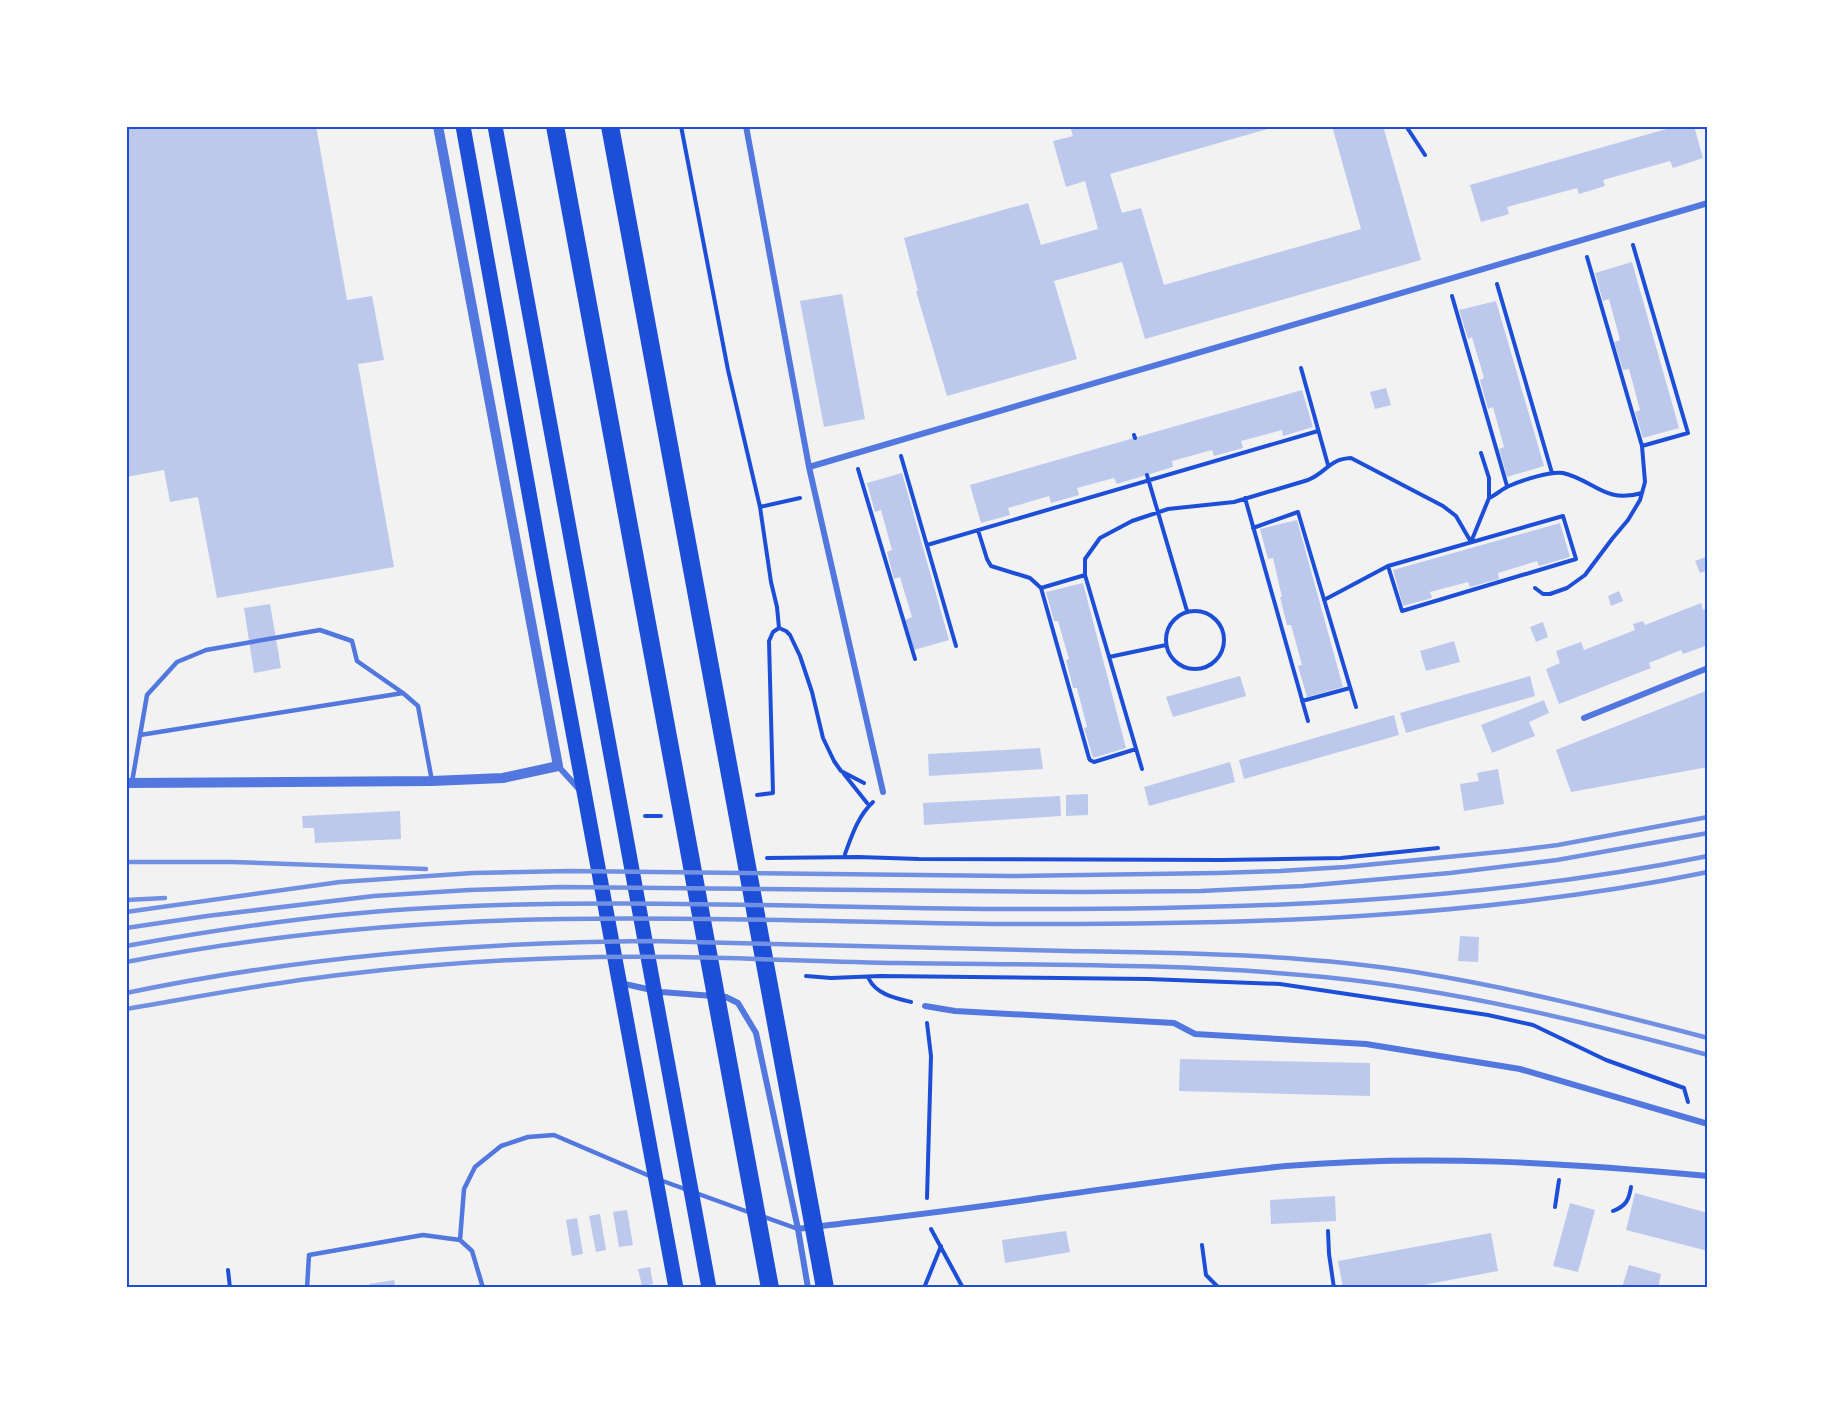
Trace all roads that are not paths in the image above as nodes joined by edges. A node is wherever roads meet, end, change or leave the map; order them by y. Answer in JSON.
{"nodes":[{"id":1,"x":438,"y":126,"type":"edge"},
{"id":2,"x":463,"y":126,"type":"edge"},
{"id":3,"x":495,"y":126,"type":"edge"},
{"id":4,"x":555,"y":126,"type":"edge"},
{"id":5,"x":610,"y":126,"type":"edge"},
{"id":6,"x":746,"y":126,"type":"edge"},
{"id":7,"x":1708,"y":203,"type":"edge"},
{"id":8,"x":809,"y":467,"type":"junction"},
{"id":9,"x":1708,"y":668,"type":"edge"},
{"id":10,"x":403,"y":693,"type":"junction"},
{"id":11,"x":1584,"y":718,"type":"dead end"},
{"id":12,"x":140,"y":735,"type":"junction"},
{"id":13,"x":558,"y":766,"type":"junction"},
{"id":14,"x":432,"y":781,"type":"junction"},
{"id":15,"x":129,"y":783,"type":"edge"},
{"id":16,"x":883,"y":792,"type":"road end"},
{"id":17,"x":590,"y":847,"type":"dead end"},
{"id":18,"x":611,"y":961,"type":"dead end"},
{"id":19,"x":925,"y":1006,"type":"road end"},
{"id":20,"x":1708,"y":1124,"type":"edge"},
{"id":21,"x":1708,"y":1176,"type":"edge"},
{"id":22,"x":798,"y":1229,"type":"junction"},
{"id":23,"x":460,"y":1240,"type":"junction"},
{"id":24,"x":308,"y":1288,"type":"edge"},
{"id":25,"x":483,"y":1288,"type":"edge"},
{"id":26,"x":676,"y":1288,"type":"edge"},
{"id":27,"x":709,"y":1288,"type":"edge"},
{"id":28,"x":770,"y":1288,"type":"edge"},
{"id":29,"x":808,"y":1288,"type":"edge"},
{"id":30,"x":825,"y":1288,"type":"edge"}],
"edges":[{"from":1,"to":13,"type":"street"},
{"from":2,"to":26,"type":"main road"},
{"from":3,"to":27,"type":"main road"},
{"from":4,"to":28,"type":"highway"},
{"from":5,"to":30,"type":"highway"},
{"from":6,"to":8,"type":"street"},
{"from":7,"to":8,"type":"street"},
{"from":8,"to":16,"type":"street"},
{"from":9,"to":11,"type":"street"},
{"from":10,"to":12,"type":"lane"},
{"from":10,"to":12,"type":"lane"},
{"from":10,"to":14,"type":"lane"},
{"from":12,"to":15,"type":"lane"},
{"from":13,"to":14,"type":"street"},
{"from":13,"to":17,"type":"street"},
{"from":14,"to":15,"type":"street"},
{"from":18,"to":22,"type":"street"},
{"from":19,"to":20,"type":"street"},
{"from":21,"to":22,"type":"street"},
{"from":22,"to":23,"type":"lane"},
{"from":22,"to":29,"type":"street"},
{"from":23,"to":24,"type":"lane"},
{"from":23,"to":25,"type":"lane"}]}
